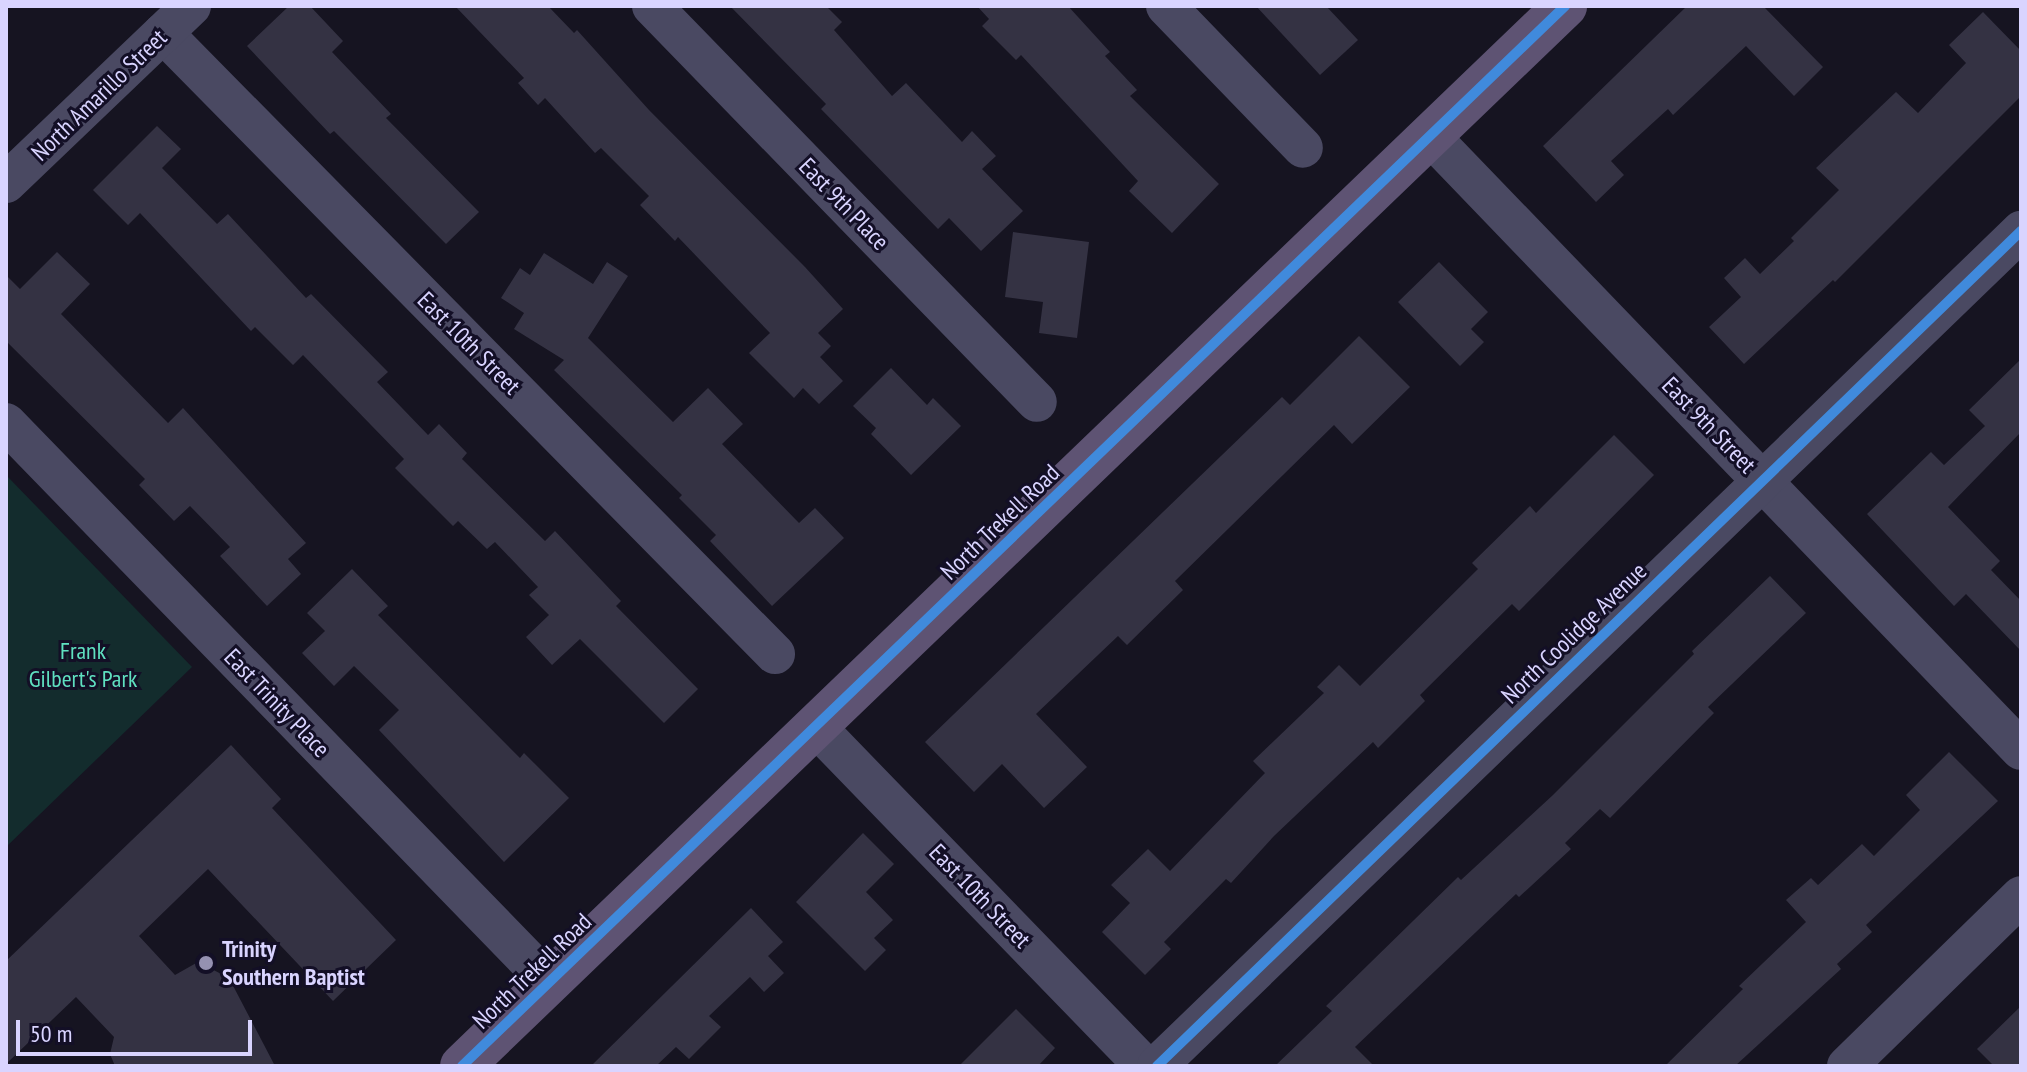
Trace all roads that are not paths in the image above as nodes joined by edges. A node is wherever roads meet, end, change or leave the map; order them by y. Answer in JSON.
{"nodes":[{"id":1,"x":191,"y":6,"type":"edge"},
{"id":2,"x":652,"y":6,"type":"edge"},
{"id":3,"x":1166,"y":6,"type":"edge"},
{"id":4,"x":1565,"y":6,"type":"edge"},
{"id":5,"x":163,"y":33,"type":"junction"},
{"id":6,"x":1430,"y":136,"type":"junction"},
{"id":7,"x":1303,"y":148,"type":"dead end"},
{"id":8,"x":6,"y":183,"type":"edge"},
{"id":9,"x":2021,"y":231,"type":"edge"},
{"id":10,"x":1037,"y":402,"type":"dead end"},
{"id":11,"x":6,"y":423,"type":"edge"},
{"id":12,"x":1761,"y":479,"type":"junction"},
{"id":13,"x":775,"y":654,"type":"dead end"},
{"id":14,"x":815,"y":726,"type":"junction"},
{"id":15,"x":2021,"y":750,"type":"edge"},
{"id":16,"x":2021,"y":896,"type":"edge"},
{"id":17,"x":549,"y":982,"type":"junction"},
{"id":18,"x":462,"y":1066,"type":"edge"},
{"id":19,"x":1145,"y":1066,"type":"edge"},
{"id":20,"x":1157,"y":1066,"type":"edge"},
{"id":21,"x":1847,"y":1066,"type":"edge"}],
"edges":[{"from":1,"to":5,"type":"street","name":"North Amarillo Street"},
{"from":2,"to":10,"type":"street","name":"East 9th Place"},
{"from":3,"to":7,"type":"street"},
{"from":4,"to":6,"type":"main road","name":"North Trekell Road"},
{"from":5,"to":8,"type":"street","name":"North Amarillo Street"},
{"from":5,"to":13,"type":"street","name":"East 10th Street"},
{"from":6,"to":12,"type":"street","name":"East 9th Street"},
{"from":6,"to":14,"type":"main road","name":"North Trekell Road"},
{"from":9,"to":12,"type":"street","name":"North Coolidge Avenue"},
{"from":11,"to":17,"type":"street","name":"East Trinity Place"},
{"from":12,"to":15,"type":"street","name":"East 9th Street"},
{"from":12,"to":20,"type":"street","name":"North Coolidge Avenue"},
{"from":14,"to":17,"type":"main road","name":"North Trekell Road"},
{"from":14,"to":19,"type":"street","name":"East 10th Street"},
{"from":16,"to":21,"type":"street"},
{"from":17,"to":18,"type":"main road","name":"North Trekell Road"}]}
